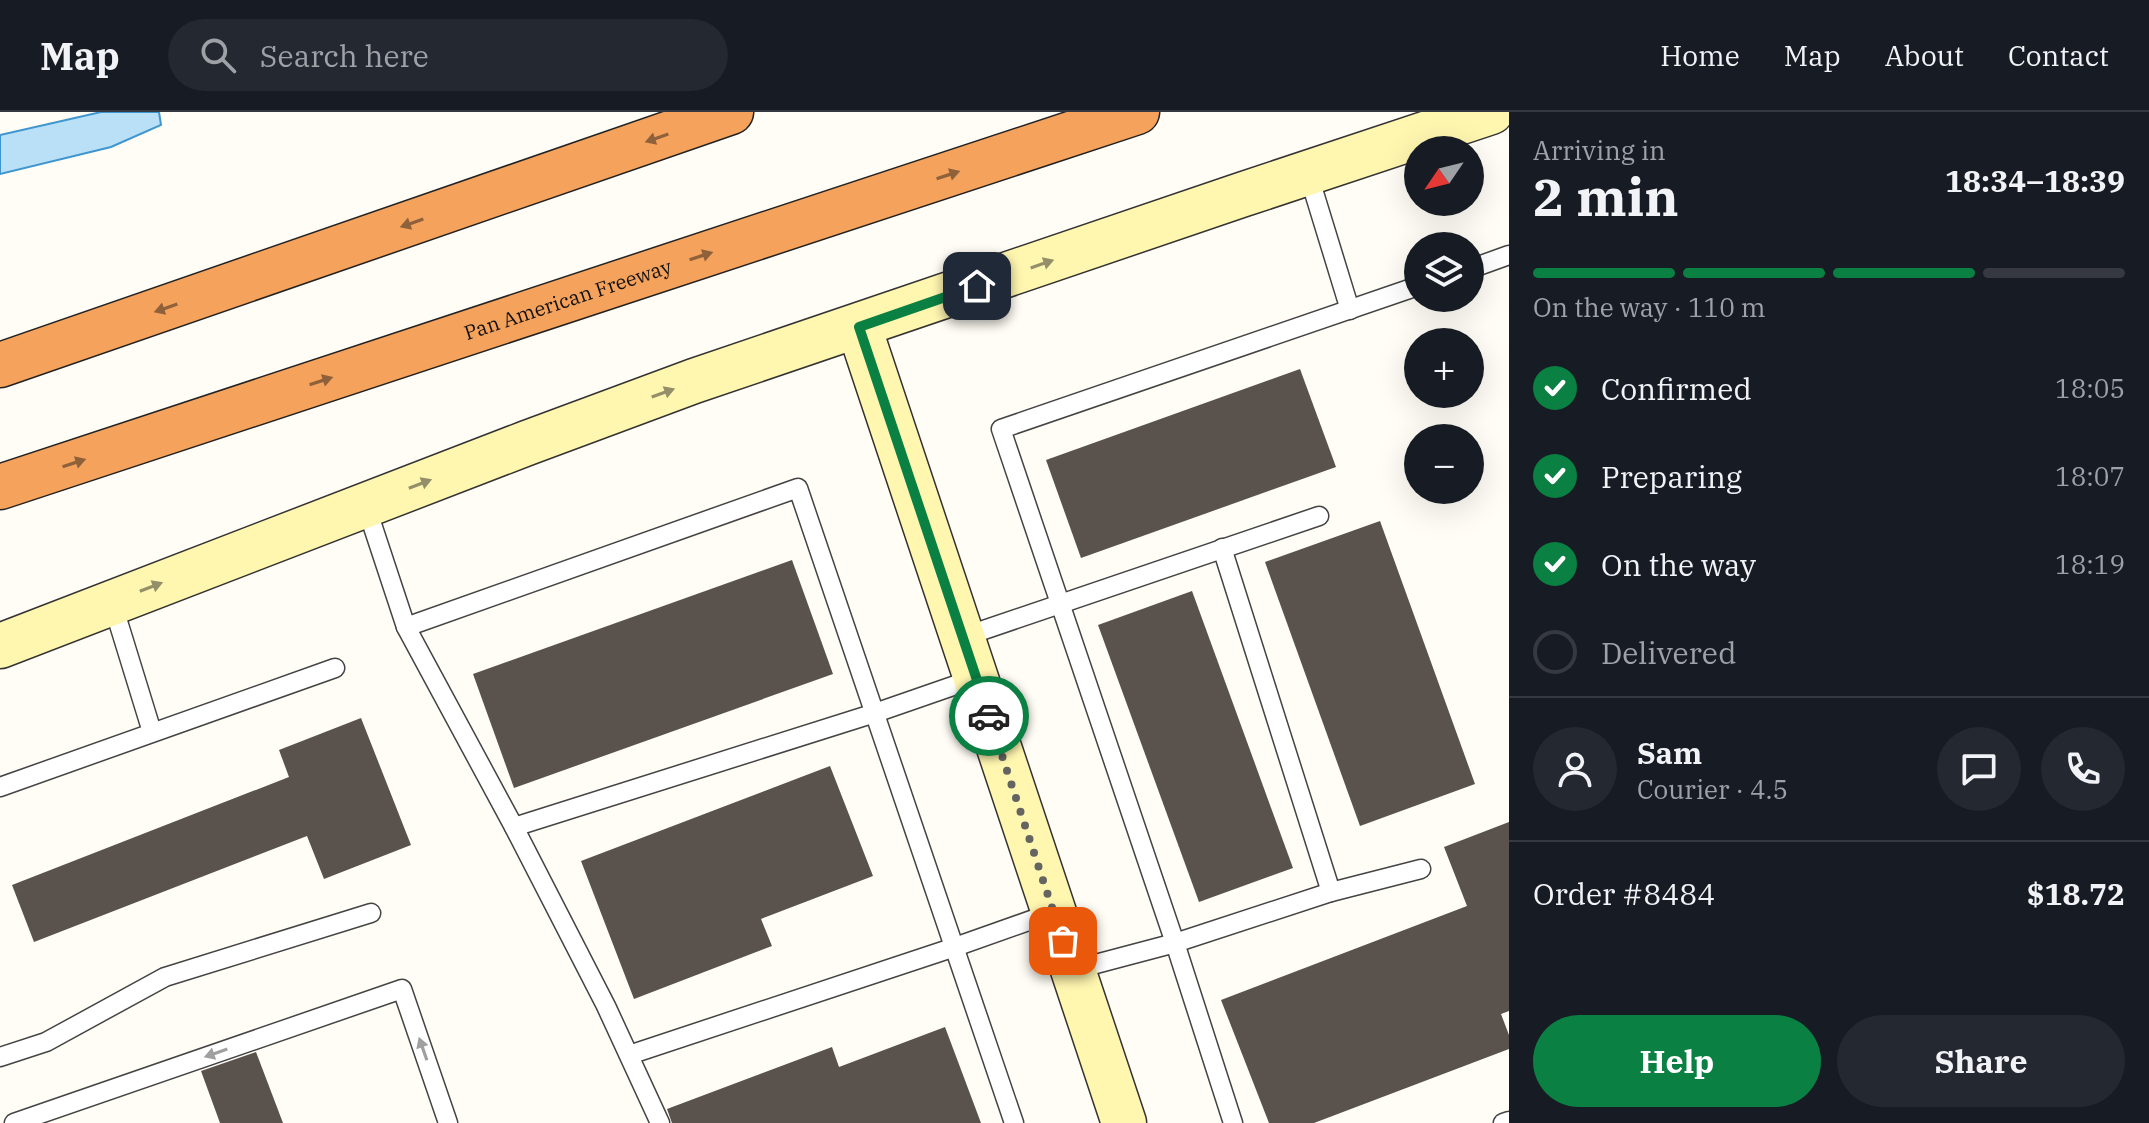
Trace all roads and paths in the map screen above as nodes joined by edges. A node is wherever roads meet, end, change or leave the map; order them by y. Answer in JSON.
{"nodes":[{"id":1,"x":731,"y":112,"type":"edge"},
{"id":2,"x":1137,"y":112,"type":"edge"},
{"id":3,"x":1491,"y":112,"type":"edge"},
{"id":4,"x":1308,"y":173,"type":"junction"},
{"id":5,"x":1509,"y":255,"type":"edge"},
{"id":6,"x":1484,"y":264,"type":"edge"},
{"id":7,"x":1404,"y":291,"type":"edge"},
{"id":8,"x":1350,"y":310,"type":"junction"},
{"id":9,"x":859,"y":327,"type":"junction"},
{"id":10,"x":0,"y":365,"type":"edge"},
{"id":11,"x":0,"y":487,"type":"edge"},
{"id":12,"x":366,"y":504,"type":"junction"},
{"id":13,"x":1319,"y":516,"type":"dead end"},
{"id":14,"x":1222,"y":548,"type":"junction"},
{"id":15,"x":112,"y":602,"type":"junction"},
{"id":16,"x":1060,"y":603,"type":"junction"},
{"id":17,"x":406,"y":627,"type":"junction"},
{"id":18,"x":963,"y":637,"type":"junction"},
{"id":19,"x":0,"y":646,"type":"edge"},
{"id":20,"x":335,"y":668,"type":"dead end"},
{"id":21,"x":976,"y":678,"type":"junction"},
{"id":22,"x":875,"y":713,"type":"junction"},
{"id":23,"x":152,"y":732,"type":"junction"},
{"id":24,"x":0,"y":787,"type":"edge"},
{"id":25,"x":514,"y":827,"type":"junction"},
{"id":26,"x":1421,"y":869,"type":"dead end"},
{"id":27,"x":1331,"y":892,"type":"junction"},
{"id":28,"x":1054,"y":912,"type":"junction"},
{"id":29,"x":371,"y":913,"type":"dead end"},
{"id":30,"x":1175,"y":943,"type":"junction"},
{"id":31,"x":955,"y":947,"type":"junction"},
{"id":32,"x":1073,"y":970,"type":"junction"},
{"id":33,"x":629,"y":1055,"type":"junction"},
{"id":34,"x":0,"y":1057,"type":"edge"},
{"id":35,"x":1509,"y":1121,"type":"edge"},
{"id":36,"x":14,"y":1123,"type":"edge"},
{"id":37,"x":448,"y":1123,"type":"edge"},
{"id":38,"x":660,"y":1123,"type":"edge"},
{"id":39,"x":1014,"y":1123,"type":"edge"},
{"id":40,"x":1124,"y":1123,"type":"edge"},
{"id":41,"x":1233,"y":1123,"type":"edge"},
{"id":42,"x":1503,"y":1123,"type":"edge"}],
"edges":[{"from":1,"to":10,"type":"highway","one_way":true},
{"from":11,"to":2,"type":"highway","name":"Pan American Freeway","one_way":true},
{"from":3,"to":4,"type":"main road"},
{"from":4,"to":8,"type":"lane"},
{"from":9,"to":4,"type":"main road","one_way":true},
{"from":5,"to":6,"type":"lane"},
{"from":7,"to":8,"type":"lane"},
{"from":8,"to":16,"type":"lane"},
{"from":12,"to":9,"type":"main road","one_way":true},
{"from":9,"to":18,"type":"main road"},
{"from":15,"to":12,"type":"main road","one_way":true},
{"from":12,"to":17,"type":"lane"},
{"from":13,"to":14,"type":"lane"},
{"from":14,"to":16,"type":"lane"},
{"from":14,"to":27,"type":"lane"},
{"from":15,"to":19,"type":"main road"},
{"from":15,"to":23,"type":"lane"},
{"from":16,"to":18,"type":"lane"},
{"from":16,"to":30,"type":"lane"},
{"from":17,"to":22,"type":"lane"},
{"from":17,"to":25,"type":"lane"},
{"from":18,"to":21,"type":"main road"},
{"from":20,"to":23,"type":"lane"},
{"from":21,"to":22,"type":"lane"},
{"from":21,"to":28,"type":"main road"},
{"from":22,"to":25,"type":"lane"},
{"from":22,"to":31,"type":"lane"},
{"from":23,"to":24,"type":"lane"},
{"from":25,"to":33,"type":"lane"},
{"from":26,"to":27,"type":"lane"},
{"from":27,"to":30,"type":"lane"},
{"from":28,"to":31,"type":"lane"},
{"from":28,"to":32,"type":"main road"},
{"from":29,"to":34,"type":"lane"},
{"from":30,"to":32,"type":"lane"},
{"from":30,"to":41,"type":"lane"},
{"from":31,"to":33,"type":"lane"},
{"from":31,"to":39,"type":"lane"},
{"from":32,"to":40,"type":"main road"},
{"from":33,"to":38,"type":"lane"},
{"from":35,"to":42,"type":"lane"},
{"from":37,"to":36,"type":"lane","one_way":true}]}
